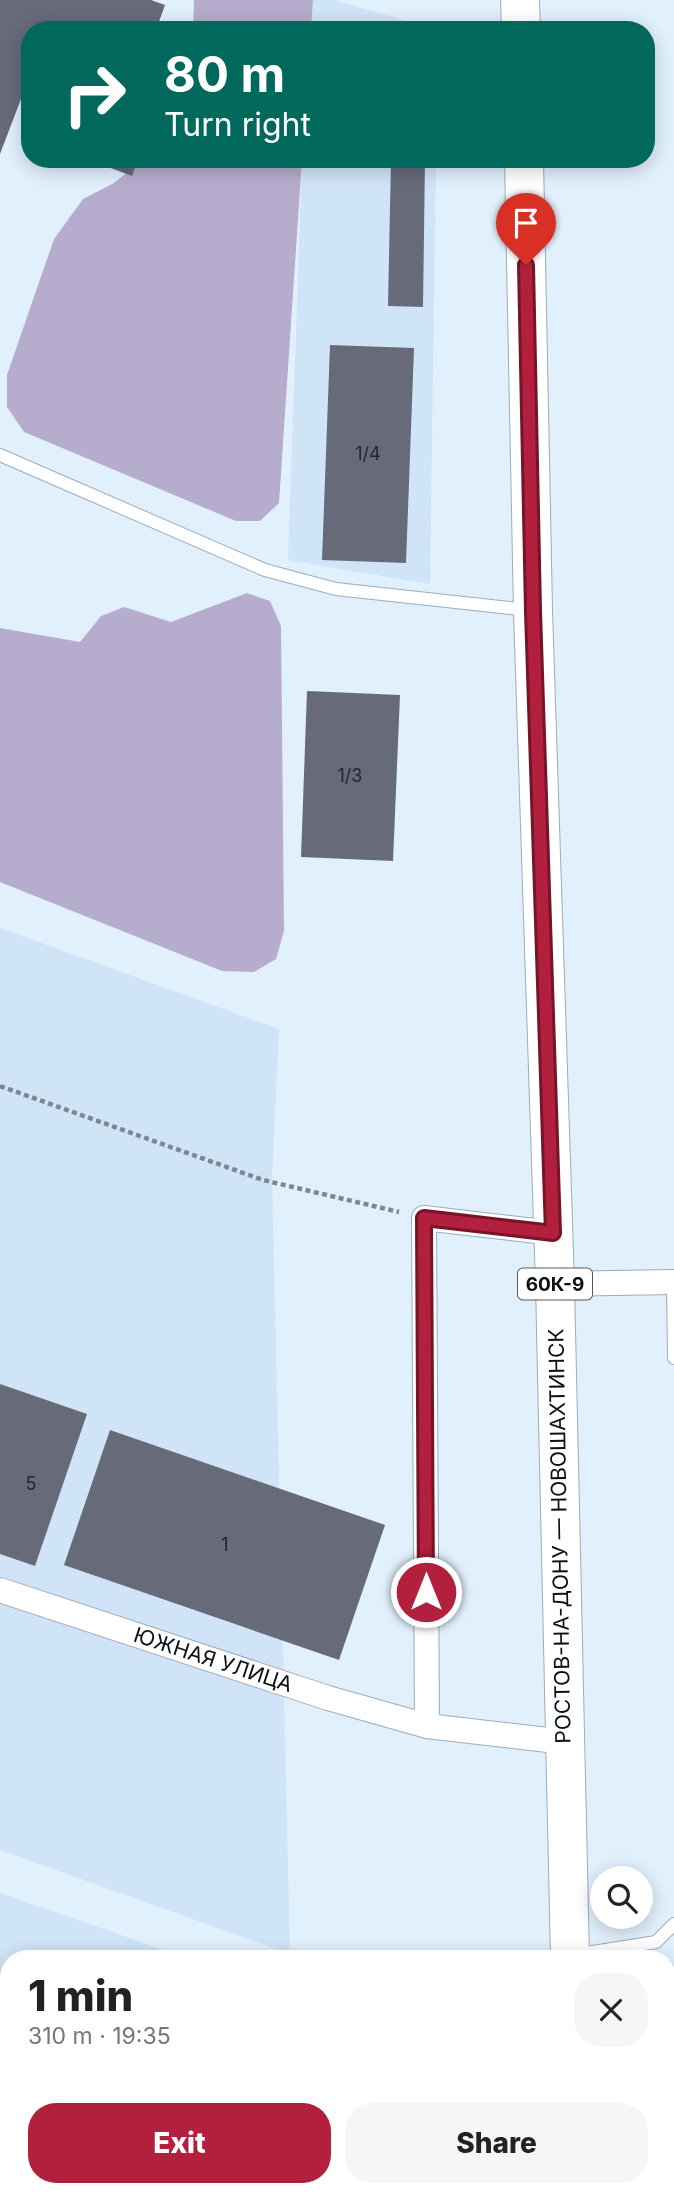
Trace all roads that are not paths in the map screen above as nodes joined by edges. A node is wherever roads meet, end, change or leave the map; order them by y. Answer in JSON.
{"nodes":[{"id":1,"x":520,"y":0,"type":"edge"},
{"id":2,"x":521,"y":21,"type":"edge"},
{"id":3,"x":524,"y":168,"type":"edge"},
{"id":4,"x":0,"y":454,"type":"edge"},
{"id":5,"x":533,"y":611,"type":"junction"},
{"id":6,"x":553,"y":1233,"type":"junction"},
{"id":7,"x":674,"y":1282,"type":"edge"},
{"id":8,"x":555,"y":1284,"type":"junction"},
{"id":9,"x":674,"y":1358,"type":"edge"},
{"id":10,"x":0,"y":1590,"type":"edge"},
{"id":11,"x":428,"y":1726,"type":"junction"},
{"id":12,"x":565,"y":1742,"type":"junction"},
{"id":13,"x":674,"y":1924,"type":"edge"},
{"id":14,"x":570,"y":1950,"type":"edge"},
{"id":15,"x":610,"y":1950,"type":"edge"}],
"edges":[{"from":1,"to":2,"type":"main road"},
{"from":3,"to":5,"type":"main road","number":"60К-9"},
{"from":4,"to":5,"type":"lane"},
{"from":5,"to":6,"type":"main road","name":"РОСТОВ-НА-ДОНУ — НОВОШАХТИНСК","number":"60К-9"},
{"from":6,"to":8,"type":"main road","name":"РОСТОВ-НА-ДОНУ — НОВОШАХТИНСК","number":"60К-9"},
{"from":6,"to":11,"type":"street"},
{"from":7,"to":8,"type":"street"},
{"from":7,"to":9,"type":"lane"},
{"from":8,"to":12,"type":"main road","name":"РОСТОВ-НА-ДОНУ — НОВОШАХТИНСК","number":"60К-9"},
{"from":10,"to":11,"type":"street","name":"ЮЖНАЯ УЛИЦА"},
{"from":11,"to":12,"type":"street","name":"ЮЖНАЯ УЛИЦА"},
{"from":12,"to":14,"type":"main road","name":"РОСТОВ-НА-ДОНУ — НОВОШАХТИНСК","number":"60К-9"},
{"from":13,"to":15,"type":"lane"}]}
